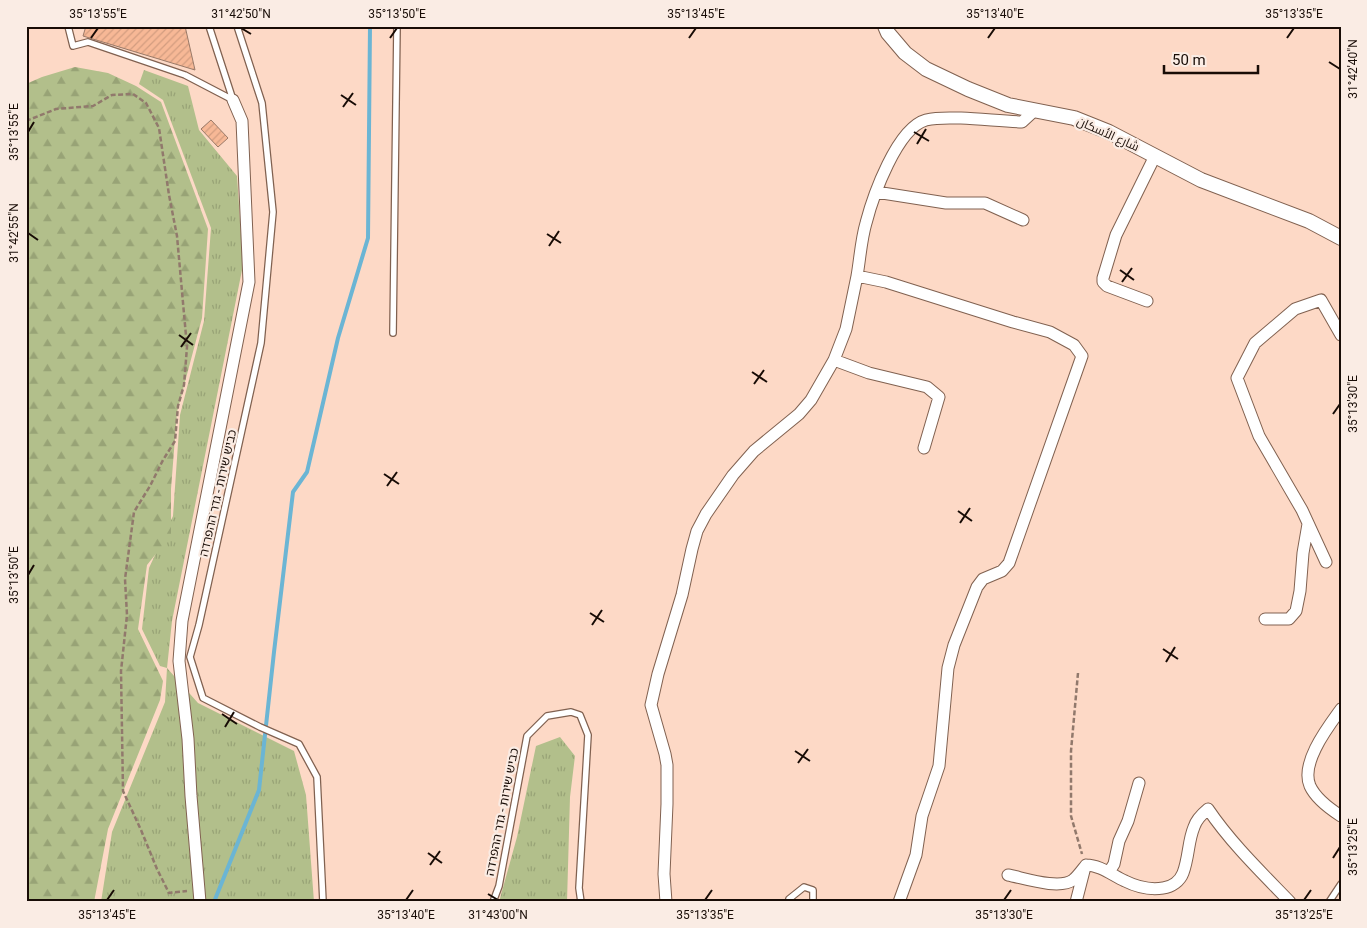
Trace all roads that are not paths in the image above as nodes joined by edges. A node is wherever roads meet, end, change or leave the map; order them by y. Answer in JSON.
{"nodes":[{"id":1,"x":68,"y":26,"type":"edge"},
{"id":2,"x":209,"y":26,"type":"edge"},
{"id":3,"x":237,"y":26,"type":"edge"},
{"id":4,"x":398,"y":26,"type":"edge"},
{"id":5,"x":884,"y":26,"type":"edge"},
{"id":6,"x":233,"y":100,"type":"junction"},
{"id":7,"x":1035,"y":110,"type":"junction"},
{"id":8,"x":1155,"y":156,"type":"junction"},
{"id":9,"x":876,"y":192,"type":"junction"},
{"id":10,"x":1023,"y":220,"type":"dead end"},
{"id":11,"x":1341,"y":238,"type":"edge"},
{"id":12,"x":857,"y":276,"type":"junction"},
{"id":13,"x":1147,"y":301,"type":"dead end"},
{"id":14,"x":393,"y":334,"type":"dead end"},
{"id":15,"x":1341,"y":335,"type":"edge"},
{"id":16,"x":834,"y":360,"type":"junction"},
{"id":17,"x":924,"y":448,"type":"dead end"},
{"id":18,"x":1308,"y":524,"type":"junction"},
{"id":19,"x":1326,"y":562,"type":"dead end"},
{"id":20,"x":1265,"y":619,"type":"dead end"},
{"id":21,"x":1341,"y":709,"type":"edge"},
{"id":22,"x":1139,"y":783,"type":"dead end"},
{"id":23,"x":1341,"y":816,"type":"edge"},
{"id":24,"x":1086,"y":865,"type":"junction"},
{"id":25,"x":1110,"y":872,"type":"junction"},
{"id":26,"x":1008,"y":875,"type":"dead end"},
{"id":27,"x":1341,"y":884,"type":"edge"},
{"id":28,"x":200,"y":902,"type":"edge"},
{"id":29,"x":323,"y":902,"type":"edge"},
{"id":30,"x":494,"y":902,"type":"edge"},
{"id":31,"x":581,"y":902,"type":"edge"},
{"id":32,"x":666,"y":902,"type":"edge"},
{"id":33,"x":788,"y":902,"type":"edge"},
{"id":34,"x":813,"y":902,"type":"edge"},
{"id":35,"x":899,"y":902,"type":"edge"},
{"id":36,"x":1076,"y":902,"type":"edge"},
{"id":37,"x":1290,"y":902,"type":"edge"},
{"id":38,"x":1329,"y":902,"type":"edge"}],
"edges":[{"from":1,"to":6,"type":"lane"},
{"from":2,"to":6,"type":"lane"},
{"from":3,"to":29,"type":"lane","name":"כביש שירות - גדר ההפרדה"},
{"from":4,"to":14,"type":"lane"},
{"from":5,"to":7,"type":"street","name":"شارع الأسكان"},
{"from":6,"to":28,"type":"street"},
{"from":7,"to":8,"type":"street","name":"شارع الأسكان"},
{"from":7,"to":9,"type":"street"},
{"from":8,"to":11,"type":"street","name":"شارع الأسكان"},
{"from":8,"to":13,"type":"street"},
{"from":9,"to":10,"type":"street"},
{"from":9,"to":12,"type":"street"},
{"from":12,"to":16,"type":"street"},
{"from":12,"to":35,"type":"street"},
{"from":15,"to":18,"type":"street"},
{"from":16,"to":17,"type":"street"},
{"from":16,"to":32,"type":"street"},
{"from":18,"to":19,"type":"street"},
{"from":18,"to":20,"type":"street"},
{"from":21,"to":23,"type":"street"},
{"from":22,"to":25,"type":"street"},
{"from":24,"to":25,"type":"street"},
{"from":24,"to":26,"type":"street"},
{"from":24,"to":36,"type":"street"},
{"from":25,"to":37,"type":"street"},
{"from":27,"to":38,"type":"lane"},
{"from":30,"to":31,"type":"lane","name":"כביש שירות - גדר ההפרדה"},
{"from":33,"to":34,"type":"lane"}]}
